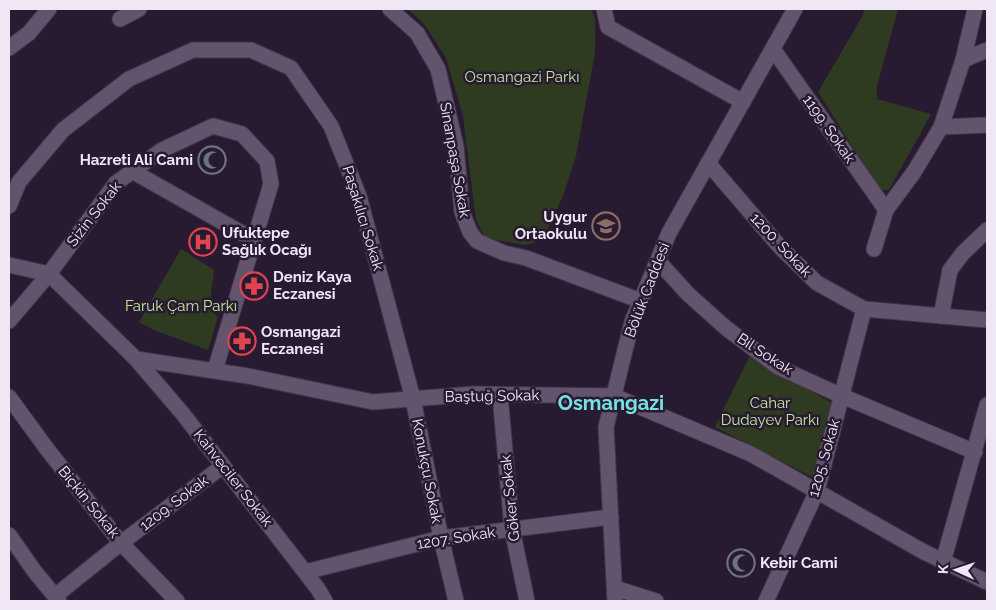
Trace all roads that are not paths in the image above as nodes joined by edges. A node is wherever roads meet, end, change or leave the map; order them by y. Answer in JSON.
{"nodes":[{"id":1,"x":49,"y":9,"type":"edge"},
{"id":2,"x":139,"y":9,"type":"edge"},
{"id":3,"x":390,"y":9,"type":"edge"},
{"id":4,"x":604,"y":9,"type":"edge"},
{"id":5,"x":795,"y":9,"type":"edge"},
{"id":6,"x":974,"y":9,"type":"edge"},
{"id":7,"x":120,"y":19,"type":"dead end"},
{"id":8,"x":9,"y":48,"type":"edge"},
{"id":9,"x":773,"y":49,"type":"junction"},
{"id":10,"x":987,"y":50,"type":"edge"},
{"id":11,"x":963,"y":60,"type":"junction"},
{"id":12,"x":743,"y":102,"type":"junction"},
{"id":13,"x":987,"y":125,"type":"edge"},
{"id":14,"x":941,"y":127,"type":"junction"},
{"id":15,"x":708,"y":164,"type":"junction"},
{"id":16,"x":132,"y":171,"type":"junction"},
{"id":17,"x":10,"y":198,"type":"edge"},
{"id":18,"x":886,"y":210,"type":"junction"},
{"id":19,"x":987,"y":230,"type":"edge"},
{"id":20,"x":254,"y":240,"type":"junction"},
{"id":21,"x":874,"y":249,"type":"dead end"},
{"id":22,"x":658,"y":261,"type":"junction"},
{"id":23,"x":9,"y":265,"type":"edge"},
{"id":24,"x":49,"y":274,"type":"junction"},
{"id":25,"x":641,"y":301,"type":"junction"},
{"id":26,"x":864,"y":309,"type":"junction"},
{"id":27,"x":941,"y":316,"type":"junction"},
{"id":28,"x":987,"y":320,"type":"edge"},
{"id":29,"x":9,"y":321,"type":"edge"},
{"id":30,"x":136,"y":359,"type":"junction"},
{"id":31,"x":215,"y":370,"type":"junction"},
{"id":32,"x":500,"y":395,"type":"junction"},
{"id":33,"x":614,"y":396,"type":"junction"},
{"id":34,"x":842,"y":396,"type":"junction"},
{"id":35,"x":9,"y":397,"type":"edge"},
{"id":36,"x":413,"y":399,"type":"junction"},
{"id":37,"x":987,"y":405,"type":"edge"},
{"id":38,"x":975,"y":452,"type":"junction"},
{"id":39,"x":223,"y":466,"type":"junction"},
{"id":40,"x":817,"y":491,"type":"junction"},
{"id":41,"x":611,"y":516,"type":"junction"},
{"id":42,"x":512,"y":529,"type":"junction"},
{"id":43,"x":9,"y":535,"type":"edge"},
{"id":44,"x":441,"y":538,"type":"junction"},
{"id":45,"x":121,"y":542,"type":"junction"},
{"id":46,"x":943,"y":562,"type":"junction"},
{"id":47,"x":305,"y":572,"type":"junction"},
{"id":48,"x":987,"y":582,"type":"edge"},
{"id":49,"x":615,"y":594,"type":"edge"},
{"id":50,"x":57,"y":599,"type":"edge"},
{"id":51,"x":177,"y":601,"type":"edge"},
{"id":52,"x":325,"y":601,"type":"edge"},
{"id":53,"x":456,"y":601,"type":"edge"},
{"id":54,"x":527,"y":601,"type":"edge"},
{"id":55,"x":656,"y":601,"type":"edge"},
{"id":56,"x":766,"y":601,"type":"edge"}],
"edges":[{"from":1,"to":8,"type":"street"},
{"from":2,"to":7,"type":"street"},
{"from":3,"to":25,"type":"street","name":"Sinanpaşa Sokak"},
{"from":4,"to":12,"type":"street"},
{"from":5,"to":9,"type":"street","name":"Bölük Caddesi"},
{"from":6,"to":11,"type":"street"},
{"from":9,"to":12,"type":"street","name":"Bölük Caddesi"},
{"from":9,"to":18,"type":"street","name":"1199. Sokak"},
{"from":10,"to":11,"type":"street"},
{"from":11,"to":14,"type":"street"},
{"from":12,"to":15,"type":"street","name":"Bölük Caddesi"},
{"from":13,"to":14,"type":"street"},
{"from":14,"to":18,"type":"street"},
{"from":15,"to":22,"type":"street","name":"Bölük Caddesi"},
{"from":15,"to":26,"type":"street","name":"1200. Sokak"},
{"from":16,"to":20,"type":"street"},
{"from":16,"to":20,"type":"street","name":"Sizin Sokak"},
{"from":16,"to":24,"type":"street","name":"Sizin Sokak"},
{"from":17,"to":36,"type":"street","name":"Paşakılıcı Sokak"},
{"from":18,"to":21,"type":"street"},
{"from":19,"to":27,"type":"street"},
{"from":20,"to":31,"type":"street","name":"Sizin Sokak"},
{"from":22,"to":25,"type":"street","name":"Bölük Caddesi"},
{"from":22,"to":34,"type":"street","name":"Bil Sokak"},
{"from":23,"to":24,"type":"street"},
{"from":24,"to":29,"type":"street","name":"Sizin Sokak"},
{"from":24,"to":30,"type":"street","name":"Kahveciler Sokak"},
{"from":25,"to":33,"type":"street","name":"Bölük Caddesi"},
{"from":26,"to":27,"type":"street","name":"1200. Sokak"},
{"from":26,"to":34,"type":"street","name":"1205. Sokak"},
{"from":27,"to":28,"type":"street","name":"1200. Sokak"},
{"from":30,"to":31,"type":"street","name":"Baştuğ Sokak"},
{"from":30,"to":39,"type":"street","name":"Kahveciler Sokak"},
{"from":31,"to":36,"type":"street","name":"Baştuğ Sokak"},
{"from":32,"to":33,"type":"street","name":"Baştuğ Sokak"},
{"from":32,"to":36,"type":"street","name":"Baştuğ Sokak"},
{"from":32,"to":42,"type":"street","name":"Göker Sokak"},
{"from":33,"to":40,"type":"street","name":"Baştuğ Sokak"},
{"from":33,"to":41,"type":"street","name":"Bölük Caddesi"},
{"from":34,"to":38,"type":"street","name":"Bil Sokak"},
{"from":34,"to":40,"type":"street","name":"1205. Sokak"},
{"from":35,"to":45,"type":"street","name":"Biçkin Sokak"},
{"from":36,"to":44,"type":"street","name":"Konukçu Sokak"},
{"from":37,"to":38,"type":"street"},
{"from":38,"to":46,"type":"street"},
{"from":39,"to":45,"type":"street","name":"1209. Sokak"},
{"from":39,"to":47,"type":"street","name":"Kahveciler Sokak"},
{"from":40,"to":46,"type":"street","name":"Baştuğ Sokak"},
{"from":40,"to":56,"type":"street","name":"1205. Sokak"},
{"from":41,"to":42,"type":"street","name":"1207. Sokak"},
{"from":41,"to":49,"type":"street","name":"Bölük Caddesi"},
{"from":42,"to":44,"type":"street","name":"1207. Sokak"},
{"from":42,"to":54,"type":"street","name":"Göker Sokak"},
{"from":43,"to":50,"type":"street"},
{"from":44,"to":47,"type":"street","name":"1207. Sokak"},
{"from":44,"to":53,"type":"street","name":"Konukçu Sokak"},
{"from":45,"to":50,"type":"street","name":"1209. Sokak"},
{"from":45,"to":51,"type":"street","name":"Biçkin Sokak"},
{"from":46,"to":48,"type":"street","name":"Baştuğ Sokak"},
{"from":47,"to":52,"type":"street","name":"Kahveciler Sokak"},
{"from":49,"to":55,"type":"street"}]}
